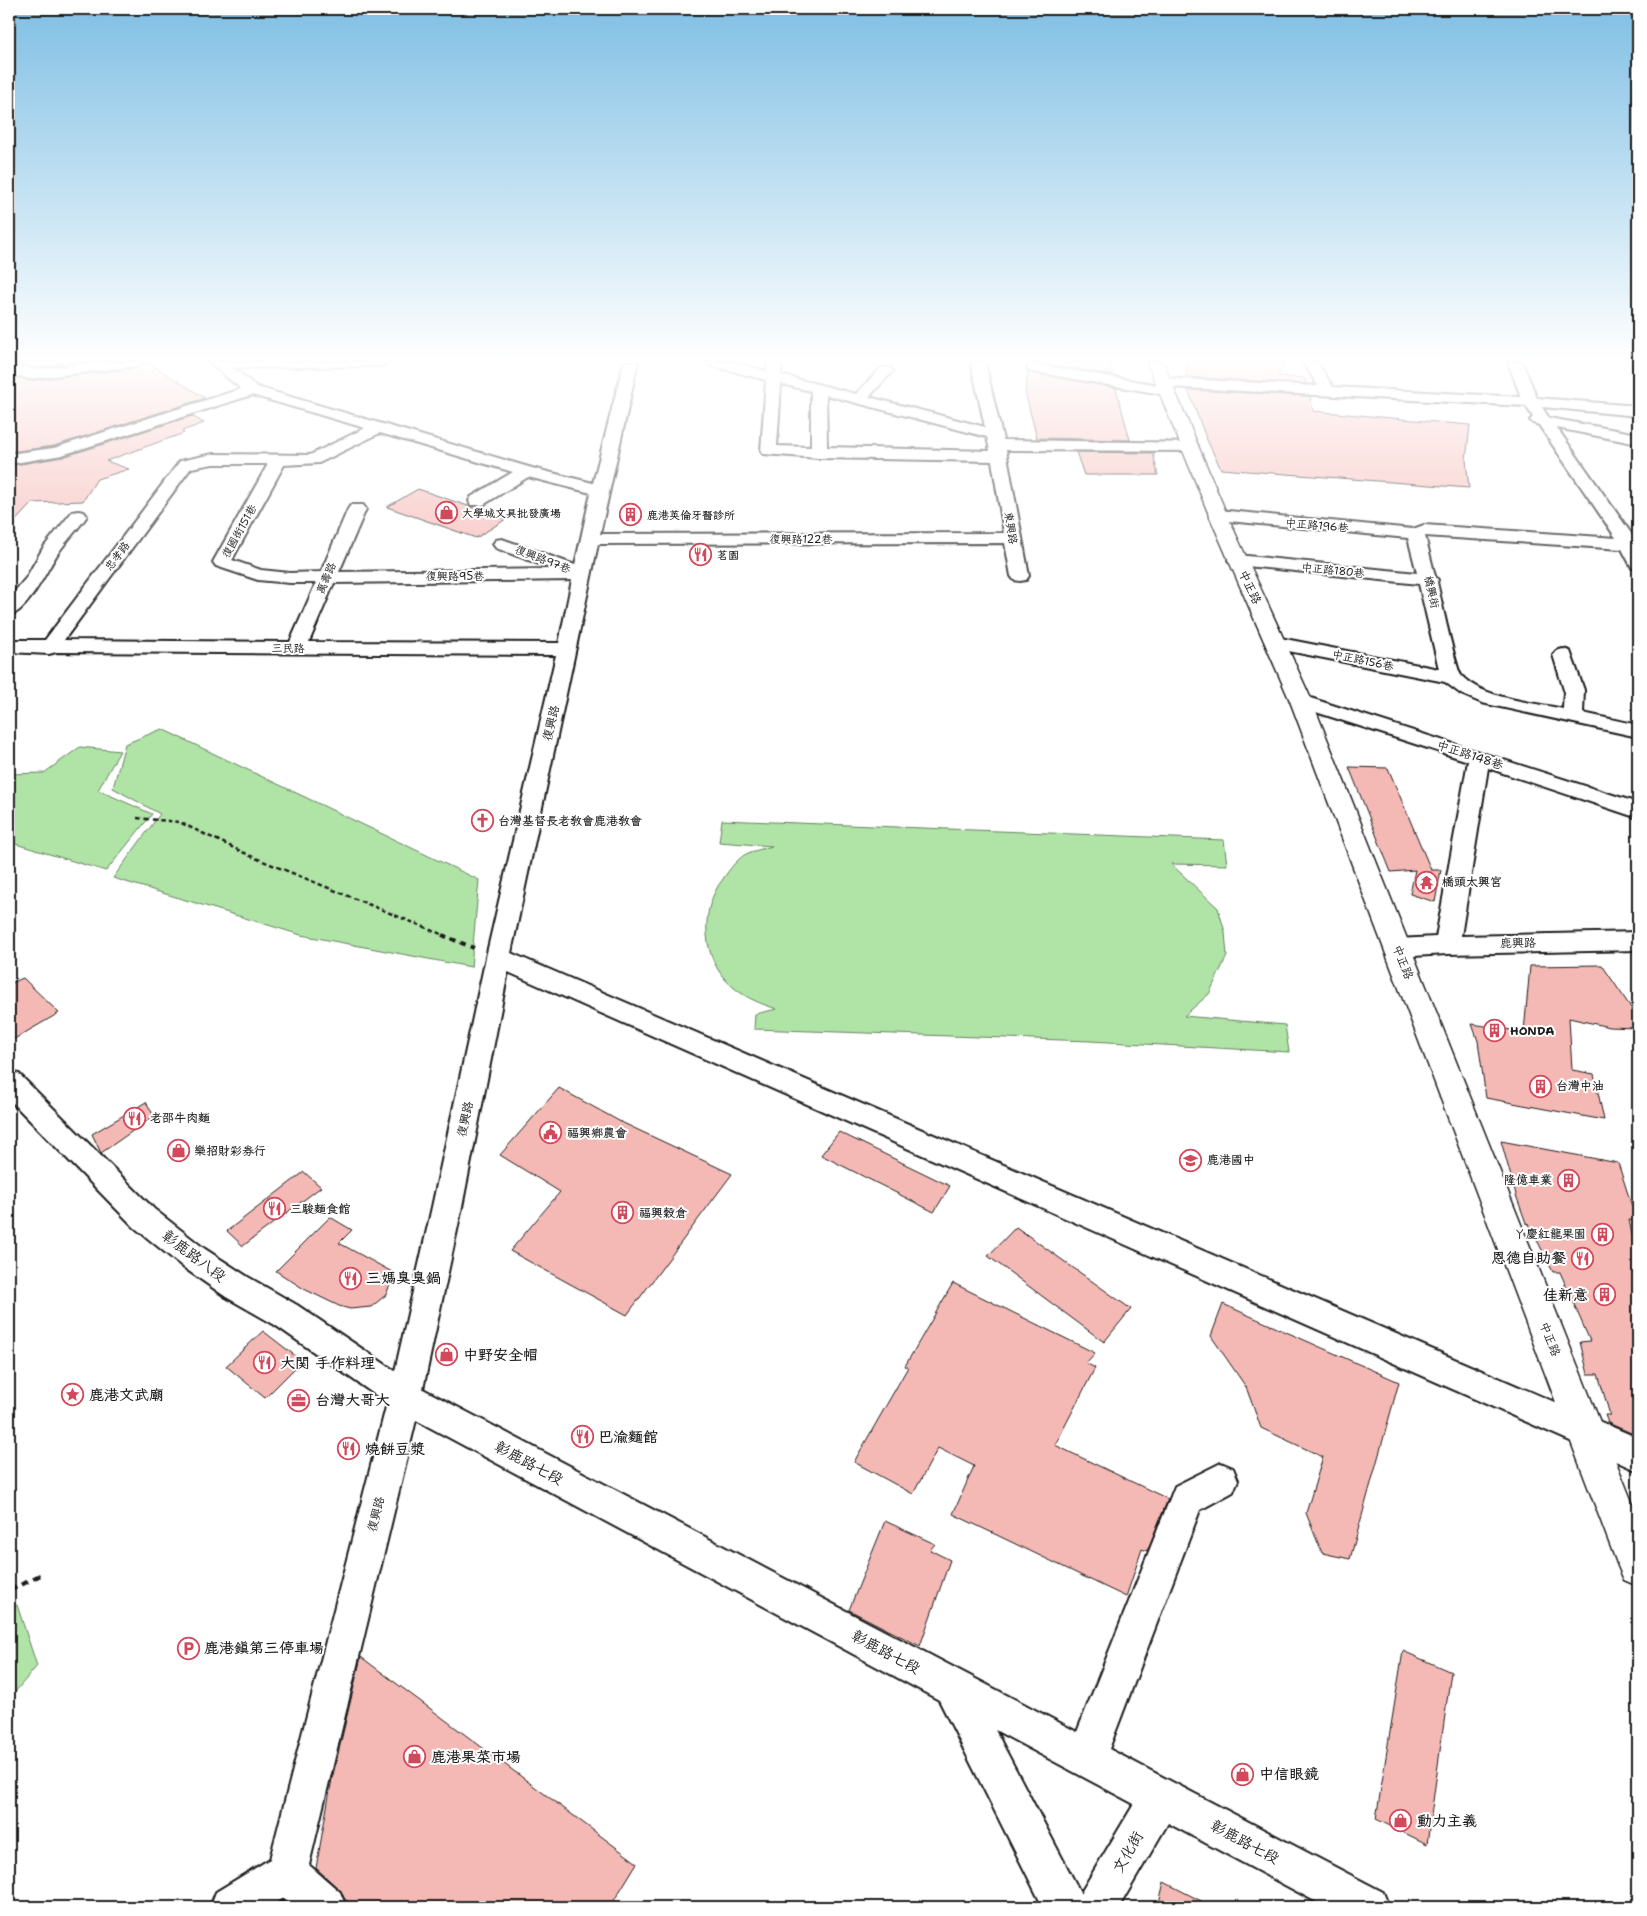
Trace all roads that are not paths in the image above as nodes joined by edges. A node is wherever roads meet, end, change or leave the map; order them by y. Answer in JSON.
{"nodes":[{"id":1,"x":58,"y":451,"type":"edge"},
{"id":2,"x":330,"y":451,"type":"edge"},
{"id":3,"x":461,"y":451,"type":"edge"},
{"id":4,"x":609,"y":451,"type":"edge"},
{"id":5,"x":779,"y":451,"type":"edge"},
{"id":6,"x":913,"y":451,"type":"edge"},
{"id":7,"x":943,"y":451,"type":"edge"},
{"id":8,"x":998,"y":451,"type":"edge"},
{"id":9,"x":1192,"y":451,"type":"edge"},
{"id":10,"x":1567,"y":451,"type":"edge"},
{"id":11,"x":819,"y":453,"type":"joint"},
{"id":12,"x":913,"y":455,"type":"junction"},
{"id":13,"x":9,"y":459,"type":"edge"},
{"id":14,"x":279,"y":459,"type":"junction"},
{"id":15,"x":526,"y":471,"type":"junction"},
{"id":16,"x":600,"y":490,"type":"junction"},
{"id":17,"x":477,"y":501,"type":"dead end"},
{"id":18,"x":357,"y":509,"type":"dead end"},
{"id":19,"x":1218,"y":515,"type":"junction"},
{"id":20,"x":78,"y":516,"type":"dead end"},
{"id":21,"x":1416,"y":534,"type":"junction"},
{"id":22,"x":1012,"y":538,"type":"junction"},
{"id":23,"x":590,"y":539,"type":"junction"},
{"id":24,"x":502,"y":544,"type":"dead end"},
{"id":25,"x":1634,"y":545,"type":"edge"},
{"id":26,"x":1237,"y":560,"type":"junction"},
{"id":27,"x":1638,"y":564,"type":"edge"},
{"id":28,"x":583,"y":574,"type":"junction"},
{"id":29,"x":1020,"y":576,"type":"dead end"},
{"id":30,"x":326,"y":577,"type":"junction"},
{"id":31,"x":1429,"y":580,"type":"junction"},
{"id":32,"x":9,"y":610,"type":"edge"},
{"id":33,"x":1275,"y":643,"type":"junction"},
{"id":34,"x":9,"y":646,"type":"edge"},
{"id":35,"x":49,"y":648,"type":"junction"},
{"id":36,"x":296,"y":648,"type":"junction"},
{"id":37,"x":567,"y":649,"type":"junction"},
{"id":38,"x":1563,"y":655,"type":"dead end"},
{"id":39,"x":1451,"y":678,"type":"junction"},
{"id":40,"x":1300,"y":701,"type":"junction"},
{"id":41,"x":1573,"y":718,"type":"junction"},
{"id":42,"x":1638,"y":730,"type":"edge"},
{"id":43,"x":1479,"y":758,"type":"junction"},
{"id":44,"x":1638,"y":811,"type":"edge"},
{"id":45,"x":1638,"y":941,"type":"edge"},
{"id":46,"x":1447,"y":945,"type":"junction"},
{"id":47,"x":1398,"y":948,"type":"junction"},
{"id":48,"x":498,"y":957,"type":"junction"},
{"id":49,"x":9,"y":1082,"type":"edge"},
{"id":50,"x":405,"y":1397,"type":"junction"},
{"id":51,"x":1586,"y":1432,"type":"junction"},
{"id":52,"x":1638,"y":1455,"type":"edge"},
{"id":53,"x":1221,"y":1480,"type":"dead end"},
{"id":54,"x":1638,"y":1566,"type":"edge"},
{"id":55,"x":954,"y":1688,"type":"junction"},
{"id":56,"x":1086,"y":1758,"type":"junction"},
{"id":57,"x":1161,"y":1797,"type":"junction"},
{"id":58,"x":287,"y":1872,"type":"junction"},
{"id":59,"x":231,"y":1907,"type":"edge"},
{"id":60,"x":325,"y":1907,"type":"edge"},
{"id":61,"x":1065,"y":1907,"type":"edge"},
{"id":62,"x":1096,"y":1907,"type":"edge"},
{"id":63,"x":1368,"y":1907,"type":"edge"}],
"edges":[{"from":1,"to":13,"type":"street"},
{"from":2,"to":14,"type":"street"},
{"from":3,"to":15,"type":"street"},
{"from":4,"to":16,"type":"street","name":"復興路"},
{"from":5,"to":11,"type":"street"},
{"from":6,"to":12,"type":"street"},
{"from":7,"to":12,"type":"street"},
{"from":8,"to":22,"type":"street","name":"東興路"},
{"from":9,"to":19,"type":"main road","name":"中正路"},
{"from":10,"to":25,"type":"street"},
{"from":11,"to":12,"type":"street"},
{"from":14,"to":30,"type":"street","name":"復國街151巷"},
{"from":14,"to":35,"type":"street","name":"忠孝路"},
{"from":15,"to":16,"type":"street"},
{"from":15,"to":17,"type":"street"},
{"from":16,"to":23,"type":"street","name":"復興路"},
{"from":18,"to":30,"type":"street","name":"萬壽路"},
{"from":19,"to":21,"type":"street","name":"中正路196巷"},
{"from":19,"to":26,"type":"main road","name":"中正路"},
{"from":20,"to":32,"type":"street"},
{"from":21,"to":25,"type":"street"},
{"from":21,"to":31,"type":"street","name":"橋興街"},
{"from":22,"to":23,"type":"street","name":"復興路122巷"},
{"from":22,"to":29,"type":"street","name":"東興路"},
{"from":23,"to":28,"type":"street","name":"復興路"},
{"from":24,"to":28,"type":"street","name":"復興路97巷"},
{"from":25,"to":27,"type":"street"},
{"from":26,"to":31,"type":"street","name":"中正路180巷"},
{"from":26,"to":33,"type":"main road","name":"中正路"},
{"from":28,"to":30,"type":"street","name":"復興路95巷"},
{"from":28,"to":37,"type":"street","name":"復興路"},
{"from":30,"to":36,"type":"street","name":"萬壽路"},
{"from":31,"to":39,"type":"street","name":"橋興街"},
{"from":33,"to":39,"type":"street","name":"中正路156巷"},
{"from":33,"to":40,"type":"main road","name":"中正路"},
{"from":34,"to":35,"type":"street","name":"三民路"},
{"from":35,"to":36,"type":"street","name":"三民路"},
{"from":36,"to":37,"type":"street","name":"三民路"},
{"from":37,"to":48,"type":"street","name":"復興路"},
{"from":38,"to":41,"type":"street"},
{"from":39,"to":41,"type":"street"},
{"from":40,"to":43,"type":"street","name":"中正路148巷"},
{"from":40,"to":47,"type":"main road","name":"中正路"},
{"from":41,"to":42,"type":"street"},
{"from":43,"to":44,"type":"street","name":"中正路148巷"},
{"from":43,"to":46,"type":"street"},
{"from":45,"to":46,"type":"street","name":"鹿興路"},
{"from":46,"to":47,"type":"street","name":"鹿興路"},
{"from":47,"to":51,"type":"main road","name":"中正路"},
{"from":48,"to":50,"type":"street","name":"復興路"},
{"from":48,"to":51,"type":"street"},
{"from":49,"to":50,"type":"street","name":"彰鹿路八段"},
{"from":50,"to":55,"type":"street","name":"彰鹿路七段"},
{"from":50,"to":58,"type":"street","name":"復興路"},
{"from":51,"to":52,"type":"street"},
{"from":51,"to":54,"type":"main road","name":"中正路"},
{"from":53,"to":56,"type":"street"},
{"from":55,"to":56,"type":"street","name":"彰鹿路七段"},
{"from":55,"to":61,"type":"street"},
{"from":56,"to":57,"type":"street","name":"彰鹿路七段"},
{"from":57,"to":62,"type":"street","name":"文化街"},
{"from":57,"to":63,"type":"street","name":"彰鹿路七段"},
{"from":58,"to":59,"type":"street"},
{"from":58,"to":60,"type":"street"}]}
